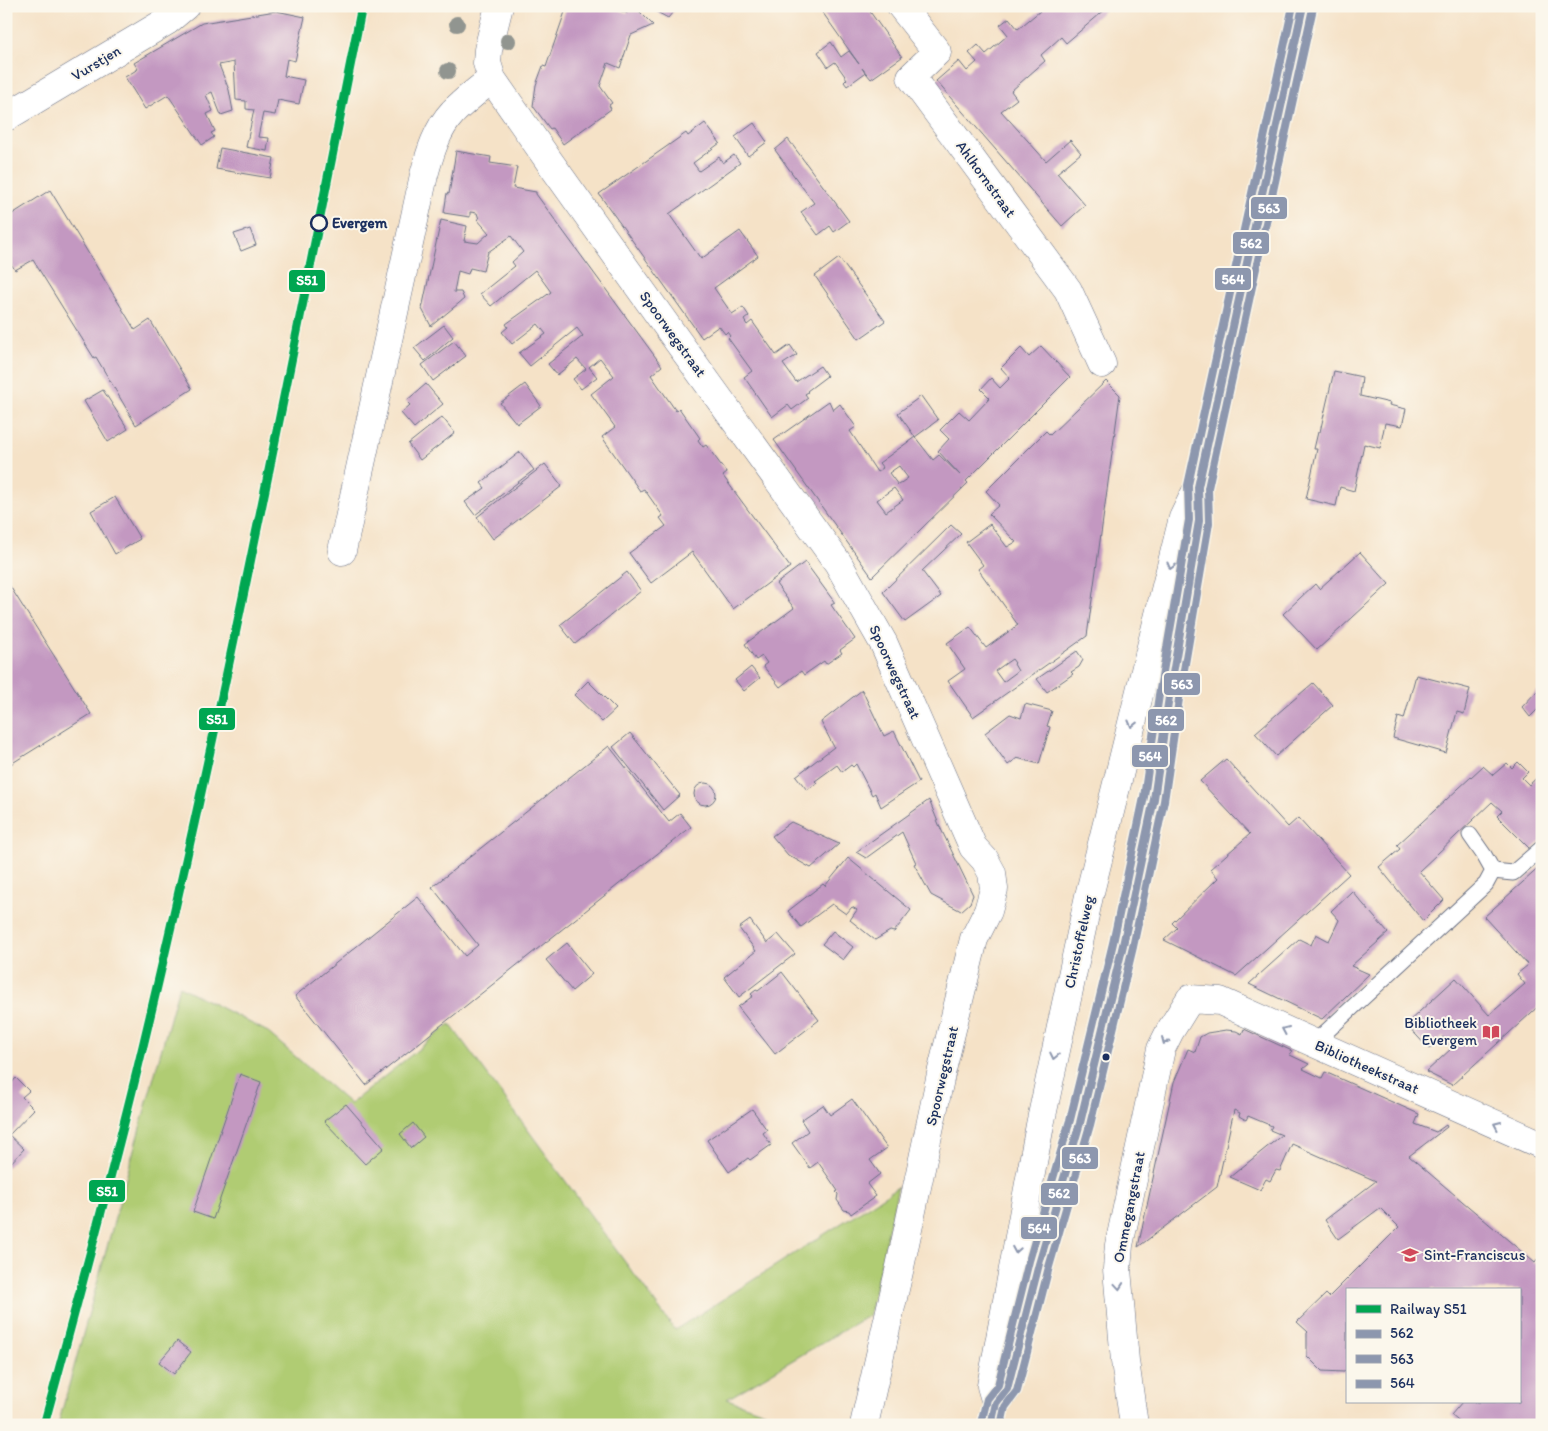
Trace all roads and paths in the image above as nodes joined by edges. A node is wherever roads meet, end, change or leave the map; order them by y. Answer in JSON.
{"nodes":[{"id":1,"x":185,"y":6,"type":"edge"},
{"id":2,"x":499,"y":6,"type":"edge"},
{"id":3,"x":901,"y":6,"type":"edge"},
{"id":4,"x":1303,"y":6,"type":"edge"},
{"id":5,"x":492,"y":79,"type":"junction"},
{"id":6,"x":6,"y":117,"type":"edge"},
{"id":7,"x":1102,"y":364,"type":"dead end"},
{"id":8,"x":1198,"y":487,"type":"junction"},
{"id":9,"x":342,"y":550,"type":"dead end"},
{"id":10,"x":1470,"y":835,"type":"dead end"},
{"id":11,"x":1542,"y":848,"type":"edge"},
{"id":12,"x":1493,"y":872,"type":"junction"},
{"id":13,"x":1190,"y":999,"type":"joint"},
{"id":14,"x":1314,"y":1043,"type":"junction"},
{"id":15,"x":1542,"y":1145,"type":"edge"},
{"id":16,"x":994,"y":1414,"type":"edge"},
{"id":17,"x":864,"y":1425,"type":"edge"},
{"id":18,"x":1134,"y":1425,"type":"edge"}],
"edges":[{"from":1,"to":6,"type":"street","name":"Vurstjen"},
{"from":2,"to":5,"type":"street","name":"Spoorwegstraat"},
{"from":3,"to":7,"type":"street","name":"Ahlhornstraat"},
{"from":4,"to":8,"type":"street","name":"Christoffelweg"},
{"from":5,"to":9,"type":"street"},
{"from":5,"to":17,"type":"street","name":"Spoorwegstraat"},
{"from":8,"to":16,"type":"street","name":"Christoffelweg","one_way":true},
{"from":8,"to":16,"type":"street","name":"Christoffelweg"},
{"from":10,"to":12,"type":"lane"},
{"from":11,"to":12,"type":"lane"},
{"from":12,"to":14,"type":"lane"},
{"from":14,"to":13,"type":"street","name":"Bibliotheekstraat","one_way":true},
{"from":13,"to":18,"type":"street","name":"Ommegangstraat","one_way":true},
{"from":15,"to":14,"type":"street","name":"Bibliotheekstraat","one_way":true}]}
